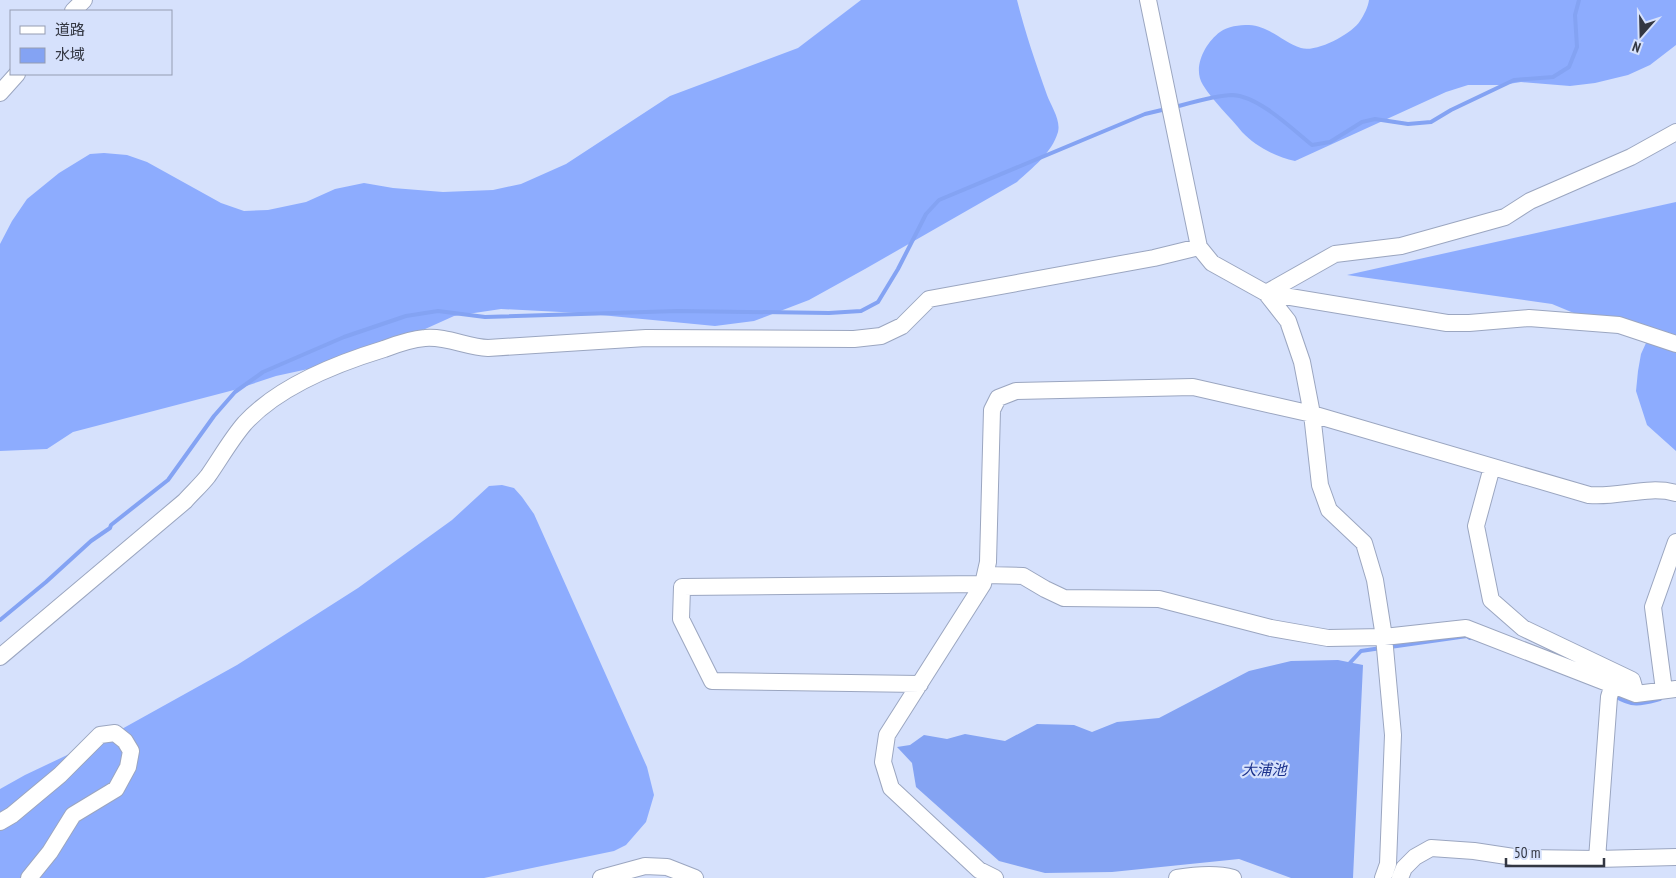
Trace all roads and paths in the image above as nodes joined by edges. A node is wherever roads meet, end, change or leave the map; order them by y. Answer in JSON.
{"nodes":[{"id":1,"x":84,"y":0,"type":"edge"},
{"id":2,"x":1148,"y":0,"type":"edge"},
{"id":3,"x":74,"y":10,"type":"edge"},
{"id":4,"x":16,"y":75,"type":"edge"},
{"id":5,"x":0,"y":93,"type":"edge"},
{"id":6,"x":1676,"y":132,"type":"edge"},
{"id":7,"x":1199,"y":247,"type":"junction"},
{"id":8,"x":1266,"y":293,"type":"junction"},
{"id":9,"x":1676,"y":344,"type":"edge"},
{"id":10,"x":1312,"y":414,"type":"junction"},
{"id":11,"x":1492,"y":467,"type":"junction"},
{"id":12,"x":1676,"y":493,"type":"edge"},
{"id":13,"x":1676,"y":542,"type":"edge"},
{"id":14,"x":984,"y":579,"type":"junction"},
{"id":15,"x":1384,"y":637,"type":"junction"},
{"id":16,"x":0,"y":657,"type":"edge"},
{"id":17,"x":920,"y":684,"type":"junction"},
{"id":18,"x":1613,"y":684,"type":"junction"},
{"id":19,"x":1670,"y":689,"type":"edge"},
{"id":20,"x":1636,"y":694,"type":"junction"},
{"id":21,"x":0,"y":822,"type":"edge"},
{"id":22,"x":1676,"y":856,"type":"edge"},
{"id":23,"x":1597,"y":860,"type":"junction"},
{"id":24,"x":29,"y":878,"type":"edge"},
{"id":25,"x":601,"y":878,"type":"edge"},
{"id":26,"x":695,"y":878,"type":"edge"},
{"id":27,"x":995,"y":878,"type":"edge"},
{"id":28,"x":1177,"y":878,"type":"edge"},
{"id":29,"x":1233,"y":878,"type":"edge"},
{"id":30,"x":1383,"y":878,"type":"edge"},
{"id":31,"x":1400,"y":878,"type":"edge"}],
"edges":[{"from":1,"to":3,"type":"street"},
{"from":2,"to":7,"type":"street"},
{"from":4,"to":5,"type":"street"},
{"from":6,"to":8,"type":"street"},
{"from":7,"to":8,"type":"street"},
{"from":7,"to":16,"type":"street"},
{"from":8,"to":9,"type":"street"},
{"from":8,"to":10,"type":"street"},
{"from":10,"to":11,"type":"street"},
{"from":10,"to":14,"type":"street"},
{"from":10,"to":15,"type":"street"},
{"from":11,"to":12,"type":"street"},
{"from":11,"to":20,"type":"street"},
{"from":13,"to":19,"type":"street"},
{"from":14,"to":15,"type":"street"},
{"from":14,"to":17,"type":"street"},
{"from":14,"to":17,"type":"street"},
{"from":15,"to":18,"type":"street"},
{"from":15,"to":30,"type":"street"},
{"from":17,"to":27,"type":"street"},
{"from":18,"to":20,"type":"street"},
{"from":18,"to":23,"type":"street"},
{"from":19,"to":20,"type":"street"},
{"from":21,"to":24,"type":"street"},
{"from":22,"to":23,"type":"street"},
{"from":23,"to":31,"type":"street"},
{"from":25,"to":26,"type":"street"},
{"from":28,"to":29,"type":"street"}]}
